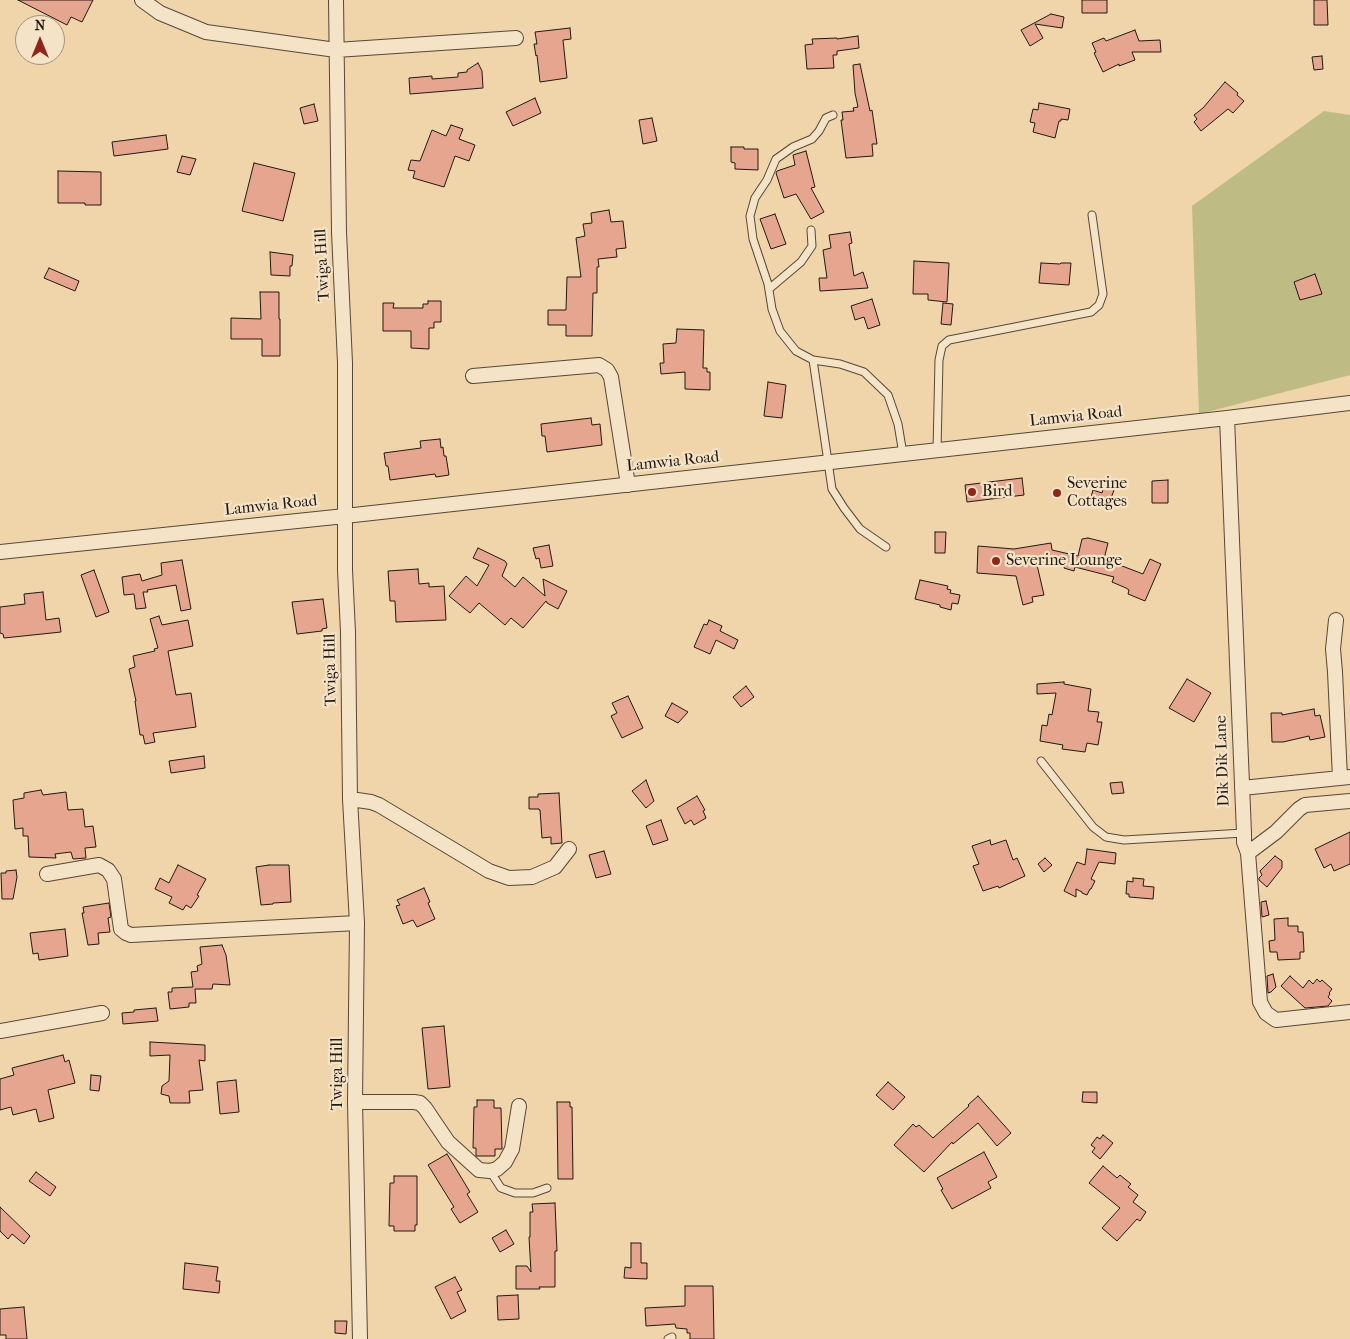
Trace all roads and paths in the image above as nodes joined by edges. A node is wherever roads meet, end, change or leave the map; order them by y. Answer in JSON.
{"nodes":[{"id":1,"x":142,"y":0,"type":"edge"},
{"id":2,"x":336,"y":0,"type":"edge"},
{"id":3,"x":516,"y":38,"type":"dead end"},
{"id":4,"x":336,"y":50,"type":"junction"},
{"id":5,"x":833,"y":115,"type":"dead end"},
{"id":6,"x":1092,"y":215,"type":"dead end"},
{"id":7,"x":811,"y":230,"type":"dead end"},
{"id":8,"x":769,"y":289,"type":"junction"},
{"id":9,"x":813,"y":360,"type":"junction"},
{"id":10,"x":473,"y":376,"type":"dead end"},
{"id":11,"x":1350,"y":403,"type":"edge"},
{"id":12,"x":1226,"y":418,"type":"junction"},
{"id":13,"x":937,"y":450,"type":"junction"},
{"id":14,"x":903,"y":454,"type":"junction"},
{"id":15,"x":827,"y":463,"type":"junction"},
{"id":16,"x":628,"y":485,"type":"junction"},
{"id":17,"x":344,"y":516,"type":"junction"},
{"id":18,"x":886,"y":547,"type":"dead end"},
{"id":19,"x":0,"y":552,"type":"edge"},
{"id":20,"x":1336,"y":620,"type":"dead end"},
{"id":21,"x":1041,"y":761,"type":"dead end"},
{"id":22,"x":1345,"y":778,"type":"edge"},
{"id":23,"x":1242,"y":788,"type":"junction"},
{"id":24,"x":350,"y":799,"type":"junction"},
{"id":25,"x":1350,"y":801,"type":"edge"},
{"id":26,"x":1244,"y":833,"type":"junction"},
{"id":27,"x":569,"y":849,"type":"dead end"},
{"id":28,"x":1248,"y":853,"type":"junction"},
{"id":29,"x":47,"y":874,"type":"dead end"},
{"id":30,"x":357,"y":923,"type":"junction"},
{"id":31,"x":1350,"y":1012,"type":"edge"},
{"id":32,"x":102,"y":1013,"type":"dead end"},
{"id":33,"x":0,"y":1031,"type":"edge"},
{"id":34,"x":355,"y":1102,"type":"junction"},
{"id":35,"x":518,"y":1106,"type":"dead end"},
{"id":36,"x":490,"y":1171,"type":"junction"},
{"id":37,"x":547,"y":1188,"type":"dead end"},
{"id":38,"x":360,"y":1339,"type":"edge"}],
"edges":[{"from":1,"to":4,"type":"street"},
{"from":2,"to":4,"type":"street","name":"Twiga Hill"},
{"from":3,"to":4,"type":"street"},
{"from":4,"to":17,"type":"street","name":"Twiga Hill"},
{"from":5,"to":8,"type":"lane"},
{"from":6,"to":13,"type":"lane"},
{"from":7,"to":8,"type":"lane"},
{"from":8,"to":9,"type":"lane"},
{"from":9,"to":14,"type":"lane"},
{"from":9,"to":15,"type":"lane"},
{"from":10,"to":16,"type":"street"},
{"from":11,"to":12,"type":"street","name":"Lamwia Road"},
{"from":12,"to":13,"type":"street","name":"Lamwia Road"},
{"from":12,"to":23,"type":"street","name":"Dik Dik Lane"},
{"from":13,"to":14,"type":"street","name":"Lamwia Road"},
{"from":14,"to":15,"type":"street","name":"Lamwia Road"},
{"from":15,"to":16,"type":"street","name":"Lamwia Road"},
{"from":15,"to":18,"type":"lane"},
{"from":16,"to":17,"type":"street","name":"Lamwia Road"},
{"from":17,"to":19,"type":"street","name":"Lamwia Road"},
{"from":17,"to":24,"type":"street","name":"Twiga Hill"},
{"from":20,"to":22,"type":"street"},
{"from":21,"to":26,"type":"lane"},
{"from":22,"to":23,"type":"street"},
{"from":23,"to":26,"type":"street","name":"Dik Dik Lane"},
{"from":24,"to":27,"type":"street"},
{"from":24,"to":30,"type":"street","name":"Twiga Hill"},
{"from":25,"to":28,"type":"street"},
{"from":26,"to":28,"type":"street","name":"Dik Dik Lane"},
{"from":28,"to":31,"type":"street","name":"Dik Dik Lane"},
{"from":29,"to":30,"type":"street"},
{"from":30,"to":34,"type":"street","name":"Twiga Hill"},
{"from":32,"to":33,"type":"street"},
{"from":34,"to":36,"type":"street"},
{"from":34,"to":38,"type":"street","name":"Twiga Hill"},
{"from":35,"to":36,"type":"street"},
{"from":36,"to":37,"type":"lane"}]}
